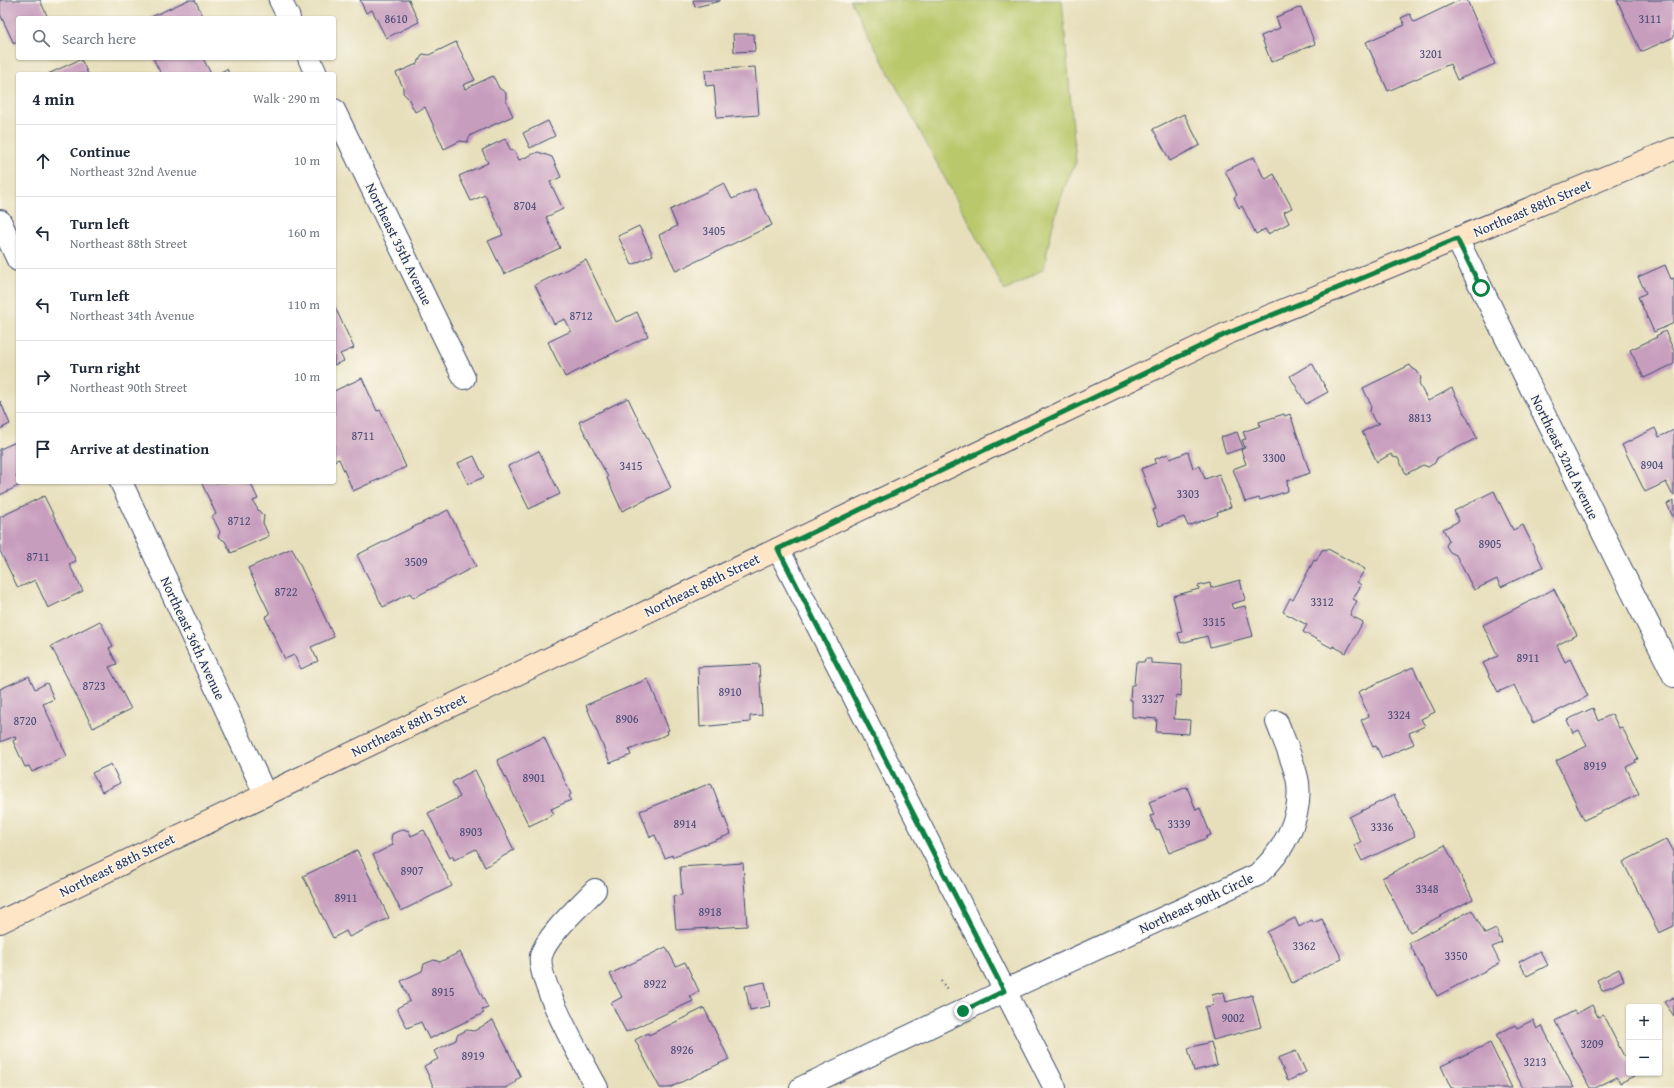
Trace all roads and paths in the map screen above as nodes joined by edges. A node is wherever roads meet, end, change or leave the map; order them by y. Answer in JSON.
{"nodes":[{"id":1,"x":280,"y":0,"type":"edge"},
{"id":2,"x":288,"y":16,"type":"edge"},
{"id":3,"x":309,"y":60,"type":"edge"},
{"id":4,"x":315,"y":72,"type":"edge"},
{"id":5,"x":336,"y":114,"type":"edge"},
{"id":6,"x":1674,"y":149,"type":"edge"},
{"id":7,"x":0,"y":221,"type":"edge"},
{"id":8,"x":1457,"y":239,"type":"junction"},
{"id":9,"x":16,"y":256,"type":"edge"},
{"id":10,"x":464,"y":378,"type":"dead end"},
{"id":11,"x":122,"y":484,"type":"edge"},
{"id":12,"x":778,"y":549,"type":"junction"},
{"id":13,"x":1674,"y":676,"type":"edge"},
{"id":14,"x":1277,"y":722,"type":"dead end"},
{"id":15,"x":266,"y":794,"type":"junction"},
{"id":16,"x":595,"y":890,"type":"dead end"},
{"id":17,"x":0,"y":922,"type":"edge"},
{"id":18,"x":1004,"y":991,"type":"junction"},
{"id":19,"x":597,"y":1088,"type":"edge"},
{"id":20,"x":801,"y":1088,"type":"edge"},
{"id":21,"x":1055,"y":1088,"type":"edge"}],
"edges":[{"from":1,"to":2,"type":"street"},
{"from":3,"to":4,"type":"street"},
{"from":5,"to":10,"type":"street","name":"Northeast 35th Avenue"},
{"from":6,"to":8,"type":"street","name":"Northeast 88th Street"},
{"from":7,"to":9,"type":"street"},
{"from":8,"to":12,"type":"street","name":"Northeast 88th Street"},
{"from":8,"to":13,"type":"street","name":"Northeast 32nd Avenue"},
{"from":11,"to":15,"type":"street","name":"Northeast 36th Avenue"},
{"from":12,"to":15,"type":"street","name":"Northeast 88th Street"},
{"from":12,"to":18,"type":"street"},
{"from":14,"to":18,"type":"street","name":"Northeast 90th Circle"},
{"from":15,"to":17,"type":"street","name":"Northeast 88th Street"},
{"from":16,"to":19,"type":"street"},
{"from":18,"to":20,"type":"street","name":"Northeast 90th Circle"},
{"from":18,"to":21,"type":"street"}]}
